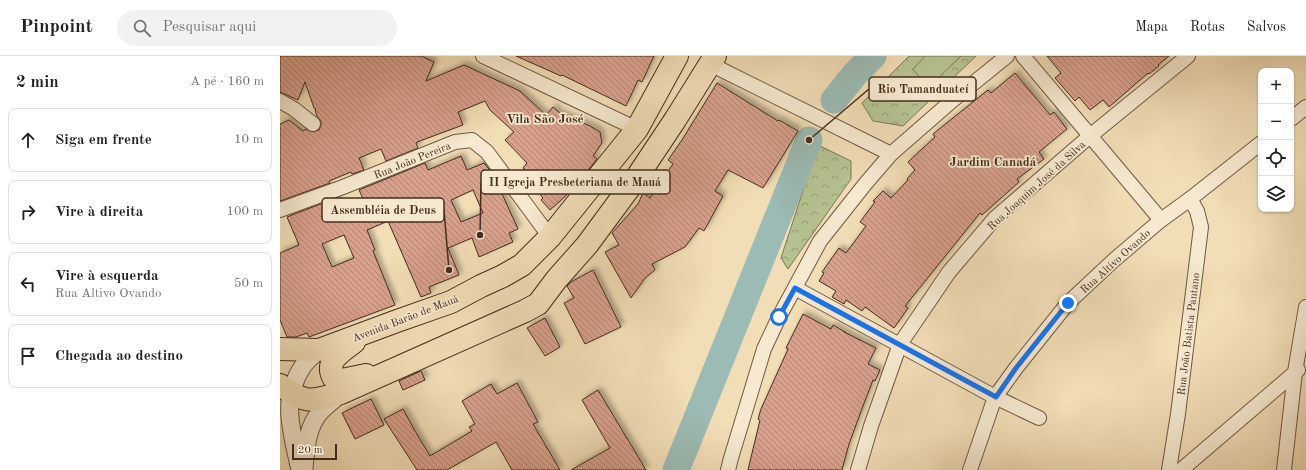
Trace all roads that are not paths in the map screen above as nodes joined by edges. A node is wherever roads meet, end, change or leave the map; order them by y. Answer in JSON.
{"nodes":[{"id":1,"x":482,"y":56,"type":"edge"},
{"id":2,"x":677,"y":56,"type":"edge"},
{"id":3,"x":1007,"y":56,"type":"edge"},
{"id":4,"x":1023,"y":56,"type":"edge"},
{"id":5,"x":1188,"y":56,"type":"edge"},
{"id":6,"x":712,"y":60,"type":"edge"},
{"id":7,"x":280,"y":101,"type":"edge"},
{"id":8,"x":1306,"y":107,"type":"edge"},
{"id":9,"x":1294,"y":117,"type":"edge"},
{"id":10,"x":313,"y":124,"type":"dead end"},
{"id":11,"x":637,"y":129,"type":"junction"},
{"id":12,"x":1090,"y":136,"type":"junction"},
{"id":13,"x":1258,"y":145,"type":"edge"},
{"id":14,"x":890,"y":154,"type":"junction"},
{"id":15,"x":1190,"y":199,"type":"junction"},
{"id":16,"x":280,"y":210,"type":"edge"},
{"id":17,"x":1161,"y":220,"type":"junction"},
{"id":18,"x":550,"y":237,"type":"junction"},
{"id":19,"x":795,"y":288,"type":"junction"},
{"id":20,"x":1306,"y":307,"type":"edge"},
{"id":21,"x":364,"y":333,"type":"junction"},
{"id":22,"x":900,"y":344,"type":"junction"},
{"id":23,"x":280,"y":349,"type":"edge"},
{"id":24,"x":319,"y":350,"type":"junction"},
{"id":25,"x":1300,"y":368,"type":"edge"},
{"id":26,"x":376,"y":378,"type":"junction"},
{"id":27,"x":285,"y":389,"type":"edge"},
{"id":28,"x":341,"y":393,"type":"junction"},
{"id":29,"x":996,"y":397,"type":"junction"},
{"id":30,"x":1039,"y":418,"type":"dead end"},
{"id":31,"x":300,"y":470,"type":"edge"},
{"id":32,"x":304,"y":470,"type":"edge"},
{"id":33,"x":728,"y":470,"type":"edge"},
{"id":34,"x":858,"y":470,"type":"edge"},
{"id":35,"x":970,"y":470,"type":"edge"},
{"id":36,"x":1169,"y":470,"type":"edge"},
{"id":37,"x":1181,"y":470,"type":"edge"},
{"id":38,"x":1284,"y":470,"type":"edge"}],
"edges":[{"from":1,"to":11,"type":"street"},
{"from":2,"to":11,"type":"main road","name":"Avenida Barão de Mauá"},
{"from":3,"to":14,"type":"street"},
{"from":4,"to":12,"type":"street"},
{"from":5,"to":12,"type":"street","name":"Rua Joaquim José da Silva"},
{"from":6,"to":14,"type":"street"},
{"from":6,"to":26,"type":"main road"},
{"from":7,"to":10,"type":"street"},
{"from":8,"to":9,"type":"street"},
{"from":11,"to":18,"type":"main road","name":"Avenida Barão de Mauá"},
{"from":12,"to":17,"type":"street"},
{"from":12,"to":22,"type":"street","name":"Rua Joaquim José da Silva"},
{"from":13,"to":15,"type":"street","name":"Rua Altivo Ovando"},
{"from":14,"to":19,"type":"street"},
{"from":15,"to":17,"type":"street","name":"Rua Altivo Ovando"},
{"from":15,"to":36,"type":"street","name":"Rua João Batista Pantano"},
{"from":16,"to":18,"type":"street","name":"Rua João Pereira"},
{"from":17,"to":29,"type":"street","name":"Rua Altivo Ovando"},
{"from":18,"to":21,"type":"main road","name":"Avenida Barão de Mauá"},
{"from":19,"to":22,"type":"street"},
{"from":19,"to":33,"type":"street"},
{"from":20,"to":25,"type":"street"},
{"from":21,"to":24,"type":"main road","name":"Avenida Barão de Mauá"},
{"from":21,"to":26,"type":"main road"},
{"from":22,"to":29,"type":"street"},
{"from":22,"to":34,"type":"street","name":"Rua Joaquim José da Silva"},
{"from":23,"to":24,"type":"main road"},
{"from":24,"to":27,"type":"street","name":"Avenida Barão de Mauá"},
{"from":25,"to":37,"type":"street"},
{"from":25,"to":38,"type":"street"},
{"from":26,"to":28,"type":"main road"},
{"from":27,"to":28,"type":"main road"},
{"from":27,"to":31,"type":"street","name":"Avenida Barão de Mauá"},
{"from":28,"to":32,"type":"street"},
{"from":29,"to":30,"type":"street"},
{"from":29,"to":35,"type":"street","name":"Rua Altivo Ovando"}]}
